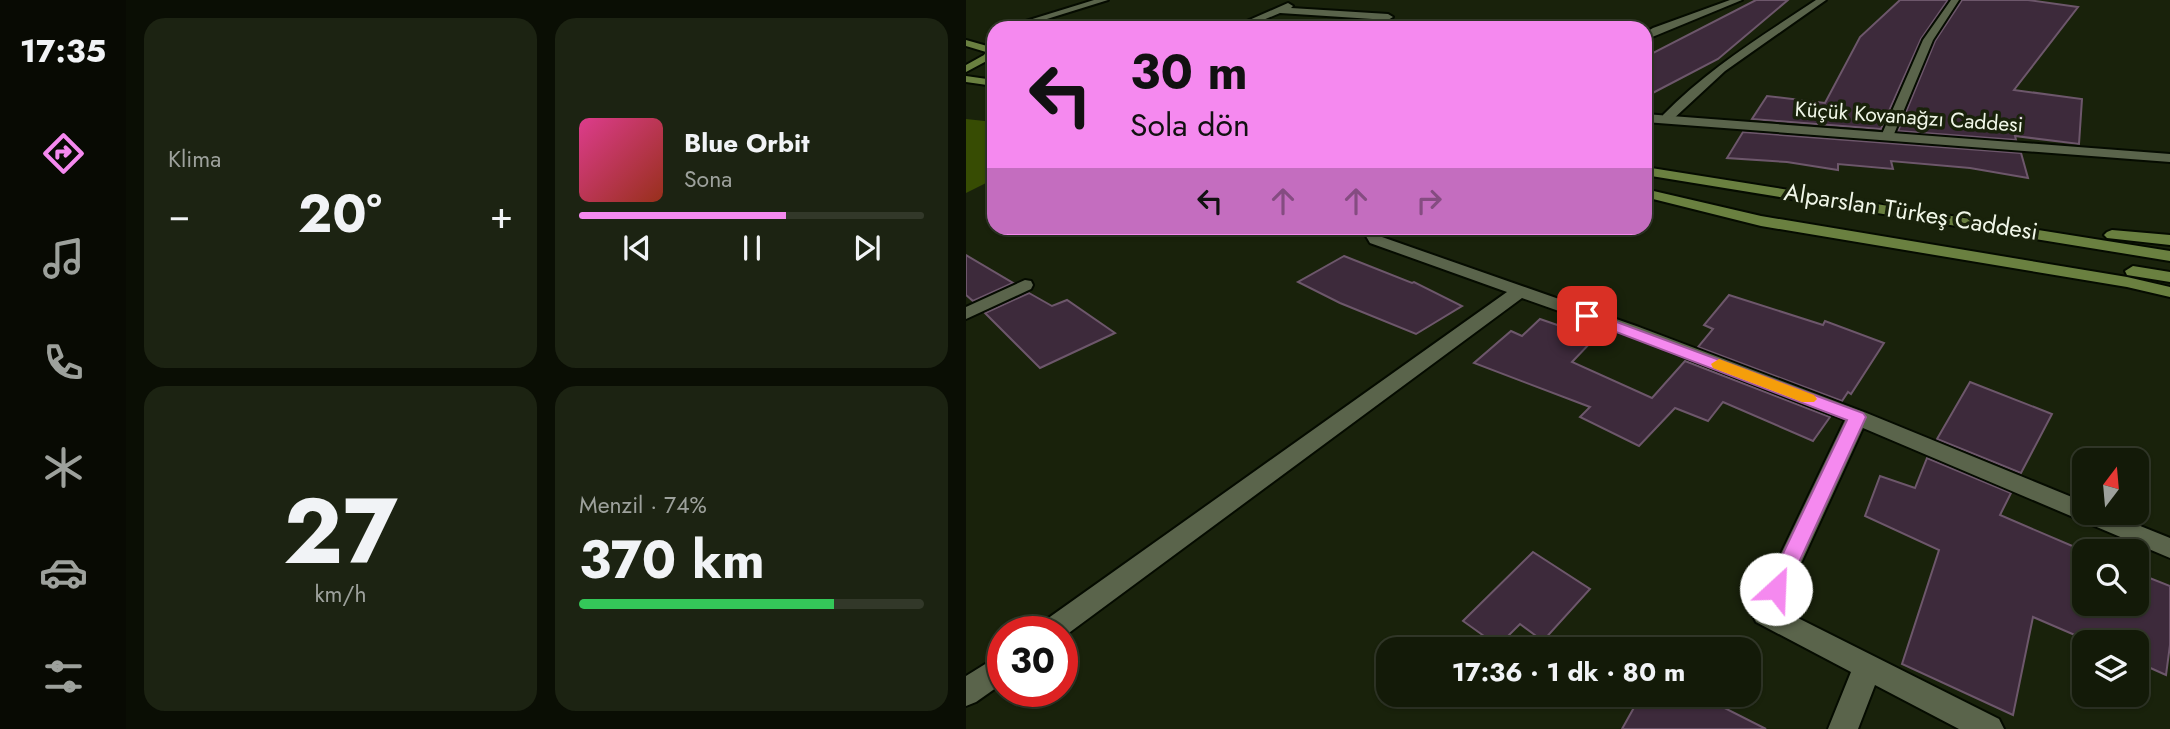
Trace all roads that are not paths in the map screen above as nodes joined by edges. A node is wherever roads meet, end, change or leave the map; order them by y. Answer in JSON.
{"nodes":[{"id":1,"x":1104,"y":0,"type":"edge"},
{"id":2,"x":1302,"y":0,"type":"edge"},
{"id":3,"x":1738,"y":0,"type":"edge"},
{"id":4,"x":1822,"y":0,"type":"edge"},
{"id":5,"x":1955,"y":0,"type":"edge"},
{"id":6,"x":1278,"y":10,"type":"junction"},
{"id":7,"x":1388,"y":17,"type":"dead end"},
{"id":8,"x":1031,"y":21,"type":"dead end"},
{"id":9,"x":1252,"y":21,"type":"edge"},
{"id":10,"x":1652,"y":33,"type":"edge"},
{"id":11,"x":966,"y":43,"type":"edge"},
{"id":12,"x":987,"y":48,"type":"edge"},
{"id":13,"x":987,"y":60,"type":"edge"},
{"id":14,"x":966,"y":69,"type":"edge"},
{"id":15,"x":966,"y":79,"type":"edge"},
{"id":16,"x":987,"y":82,"type":"edge"},
{"id":17,"x":1652,"y":118,"type":"edge"},
{"id":18,"x":1667,"y":118,"type":"junction"},
{"id":19,"x":1888,"y":134,"type":"junction"},
{"id":20,"x":2170,"y":158,"type":"edge"},
{"id":21,"x":1652,"y":172,"type":"edge"},
{"id":22,"x":1652,"y":172,"type":"edge"},
{"id":23,"x":1652,"y":193,"type":"edge"},
{"id":24,"x":1652,"y":194,"type":"edge"},
{"id":25,"x":1373,"y":235,"type":"edge"},
{"id":26,"x":2170,"y":240,"type":"edge"},
{"id":27,"x":2170,"y":256,"type":"edge"},
{"id":28,"x":2170,"y":277,"type":"edge"},
{"id":29,"x":1025,"y":285,"type":"dead end"},
{"id":30,"x":1519,"y":292,"type":"junction"},
{"id":31,"x":2170,"y":292,"type":"edge"},
{"id":32,"x":966,"y":314,"type":"edge"},
{"id":33,"x":1857,"y":417,"type":"junction"},
{"id":34,"x":2072,"y":507,"type":"edge"},
{"id":35,"x":2116,"y":525,"type":"edge"},
{"id":36,"x":2170,"y":548,"type":"edge"},
{"id":37,"x":1072,"y":616,"type":"edge"},
{"id":38,"x":1868,"y":666,"type":"junction"},
{"id":39,"x":987,"y":678,"type":"edge"},
{"id":40,"x":966,"y":693,"type":"edge"},
{"id":41,"x":1843,"y":729,"type":"edge"},
{"id":42,"x":1989,"y":729,"type":"edge"}],
"edges":[{"from":1,"to":8,"type":"street"},
{"from":2,"to":6,"type":"street"},
{"from":3,"to":10,"type":"street"},
{"from":4,"to":18,"type":"street"},
{"from":5,"to":19,"type":"street"},
{"from":6,"to":7,"type":"street"},
{"from":6,"to":9,"type":"street"},
{"from":11,"to":12,"type":"main road"},
{"from":13,"to":14,"type":"main road"},
{"from":15,"to":16,"type":"main road"},
{"from":17,"to":18,"type":"street","name":"Küçük Kovanağzı Caddesi"},
{"from":18,"to":19,"type":"street","name":"Küçük Kovanağzı Caddesi"},
{"from":19,"to":20,"type":"street","name":"Küçük Kovanağzı Caddesi"},
{"from":21,"to":26,"type":"main road"},
{"from":22,"to":27,"type":"main road","name":"Alparslan Türkeş Caddesi"},
{"from":23,"to":28,"type":"main road","name":"Alparslan Türkeş Caddesi"},
{"from":24,"to":31,"type":"main road"},
{"from":25,"to":30,"type":"street"},
{"from":29,"to":32,"type":"street"},
{"from":30,"to":33,"type":"street"},
{"from":30,"to":37,"type":"street"},
{"from":33,"to":34,"type":"street"},
{"from":33,"to":38,"type":"street"},
{"from":35,"to":36,"type":"street"},
{"from":38,"to":41,"type":"street"},
{"from":38,"to":42,"type":"street"},
{"from":39,"to":40,"type":"street"}]}
